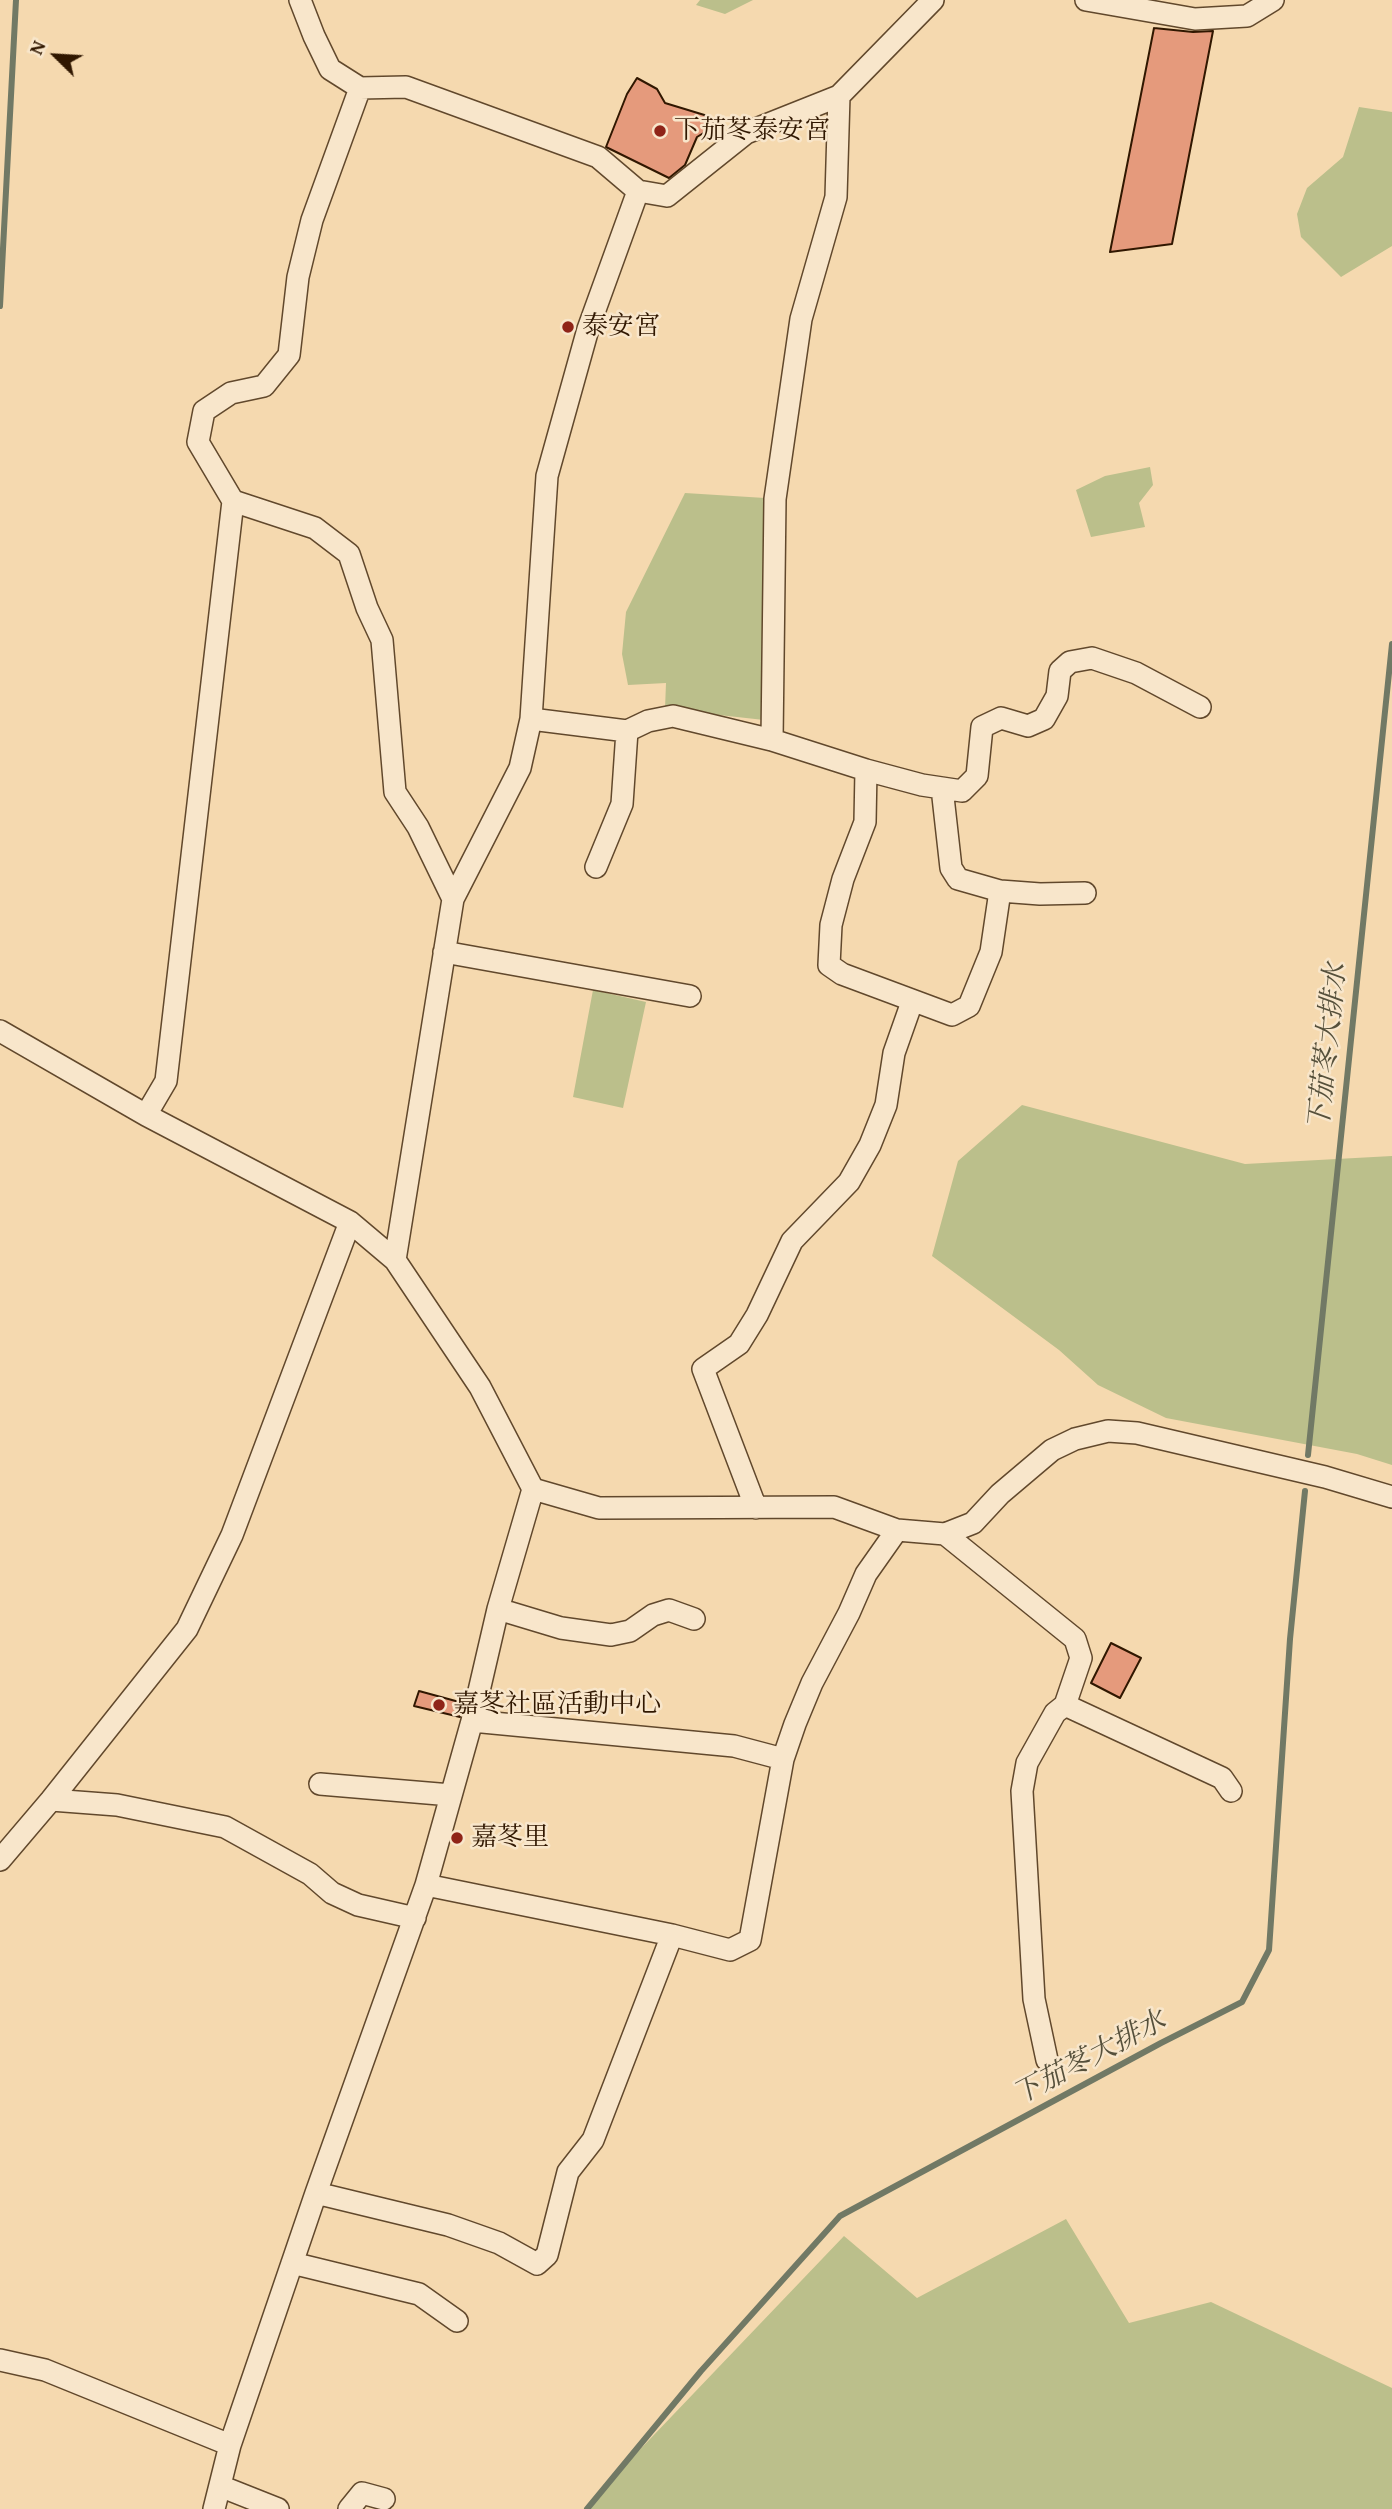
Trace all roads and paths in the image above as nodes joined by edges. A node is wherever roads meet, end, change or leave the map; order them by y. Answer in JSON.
{"nodes":[{"id":1,"x":300,"y":0,"type":"edge"},
{"id":2,"x":933,"y":0,"type":"edge"},
{"id":3,"x":1086,"y":0,"type":"edge"},
{"id":4,"x":1273,"y":0,"type":"edge"},
{"id":5,"x":360,"y":88,"type":"junction"},
{"id":6,"x":839,"y":96,"type":"junction"},
{"id":7,"x":638,"y":191,"type":"junction"},
{"id":8,"x":233,"y":501,"type":"junction"},
{"id":9,"x":1200,"y":707,"type":"dead end"},
{"id":10,"x":531,"y":719,"type":"junction"},
{"id":11,"x":627,"y":731,"type":"junction"},
{"id":12,"x":772,"y":740,"type":"junction"},
{"id":13,"x":866,"y":771,"type":"junction"},
{"id":14,"x":942,"y":788,"type":"junction"},
{"id":15,"x":596,"y":867,"type":"dead end"},
{"id":16,"x":1000,"y":891,"type":"junction"},
{"id":17,"x":1085,"y":893,"type":"dead end"},
{"id":18,"x":453,"y":899,"type":"junction"},
{"id":19,"x":444,"y":952,"type":"junction"},
{"id":20,"x":690,"y":996,"type":"dead end"},
{"id":21,"x":912,"y":1002,"type":"junction"},
{"id":22,"x":0,"y":1031,"type":"edge"},
{"id":23,"x":146,"y":1115,"type":"junction"},
{"id":24,"x":350,"y":1222,"type":"junction"},
{"id":25,"x":396,"y":1260,"type":"junction"},
{"id":26,"x":533,"y":1489,"type":"junction"},
{"id":27,"x":1392,"y":1497,"type":"edge"},
{"id":28,"x":756,"y":1508,"type":"junction"},
{"id":29,"x":897,"y":1530,"type":"junction"},
{"id":30,"x":945,"y":1534,"type":"junction"},
{"id":31,"x":498,"y":1609,"type":"junction"},
{"id":32,"x":694,"y":1619,"type":"dead end"},
{"id":33,"x":1066,"y":1705,"type":"junction"},
{"id":34,"x":472,"y":1721,"type":"junction"},
{"id":35,"x":783,"y":1759,"type":"junction"},
{"id":36,"x":320,"y":1784,"type":"dead end"},
{"id":37,"x":1231,"y":1791,"type":"dead end"},
{"id":38,"x":451,"y":1795,"type":"junction"},
{"id":39,"x":51,"y":1800,"type":"junction"},
{"id":40,"x":0,"y":1860,"type":"edge"},
{"id":41,"x":426,"y":1885,"type":"junction"},
{"id":42,"x":415,"y":1918,"type":"junction"},
{"id":43,"x":672,"y":1935,"type":"junction"},
{"id":44,"x":1047,"y":2060,"type":"dead end"},
{"id":45,"x":316,"y":2193,"type":"junction"},
{"id":46,"x":292,"y":2263,"type":"junction"},
{"id":47,"x":457,"y":2321,"type":"dead end"},
{"id":48,"x":0,"y":2360,"type":"edge"},
{"id":49,"x":230,"y":2445,"type":"junction"},
{"id":50,"x":220,"y":2486,"type":"junction"},
{"id":51,"x":384,"y":2499,"type":"dead end"},
{"id":52,"x":214,"y":2509,"type":"edge"},
{"id":53,"x":278,"y":2509,"type":"edge"},
{"id":54,"x":349,"y":2509,"type":"edge"}],
"edges":[{"from":1,"to":5,"type":"street"},
{"from":2,"to":6,"type":"street"},
{"from":3,"to":4,"type":"street"},
{"from":5,"to":7,"type":"street"},
{"from":5,"to":8,"type":"street"},
{"from":6,"to":7,"type":"street"},
{"from":6,"to":12,"type":"street"},
{"from":7,"to":10,"type":"street"},
{"from":8,"to":18,"type":"street"},
{"from":8,"to":23,"type":"street"},
{"from":9,"to":14,"type":"street"},
{"from":10,"to":11,"type":"street"},
{"from":10,"to":18,"type":"street"},
{"from":11,"to":12,"type":"street"},
{"from":11,"to":15,"type":"street"},
{"from":12,"to":13,"type":"street"},
{"from":13,"to":14,"type":"street"},
{"from":13,"to":21,"type":"street"},
{"from":14,"to":16,"type":"street"},
{"from":16,"to":17,"type":"street"},
{"from":16,"to":21,"type":"street"},
{"from":18,"to":19,"type":"street"},
{"from":19,"to":20,"type":"street"},
{"from":19,"to":25,"type":"street"},
{"from":21,"to":28,"type":"street"},
{"from":22,"to":23,"type":"street"},
{"from":23,"to":24,"type":"street"},
{"from":24,"to":25,"type":"street"},
{"from":24,"to":39,"type":"street"},
{"from":25,"to":26,"type":"street"},
{"from":26,"to":28,"type":"street"},
{"from":26,"to":31,"type":"street"},
{"from":27,"to":30,"type":"street"},
{"from":28,"to":29,"type":"street"},
{"from":29,"to":30,"type":"street"},
{"from":29,"to":35,"type":"street"},
{"from":30,"to":33,"type":"street"},
{"from":31,"to":32,"type":"street"},
{"from":31,"to":34,"type":"street"},
{"from":33,"to":37,"type":"street"},
{"from":33,"to":44,"type":"street"},
{"from":34,"to":35,"type":"street"},
{"from":34,"to":38,"type":"street"},
{"from":35,"to":43,"type":"street"},
{"from":36,"to":38,"type":"street"},
{"from":38,"to":41,"type":"street"},
{"from":39,"to":40,"type":"street"},
{"from":39,"to":42,"type":"street"},
{"from":41,"to":42,"type":"street"},
{"from":41,"to":43,"type":"street"},
{"from":42,"to":45,"type":"street"},
{"from":43,"to":45,"type":"street"},
{"from":45,"to":46,"type":"street"},
{"from":46,"to":47,"type":"street"},
{"from":46,"to":49,"type":"street"},
{"from":48,"to":49,"type":"street"},
{"from":49,"to":50,"type":"street"},
{"from":50,"to":52,"type":"street"},
{"from":50,"to":53,"type":"street"},
{"from":51,"to":54,"type":"street"}]}
